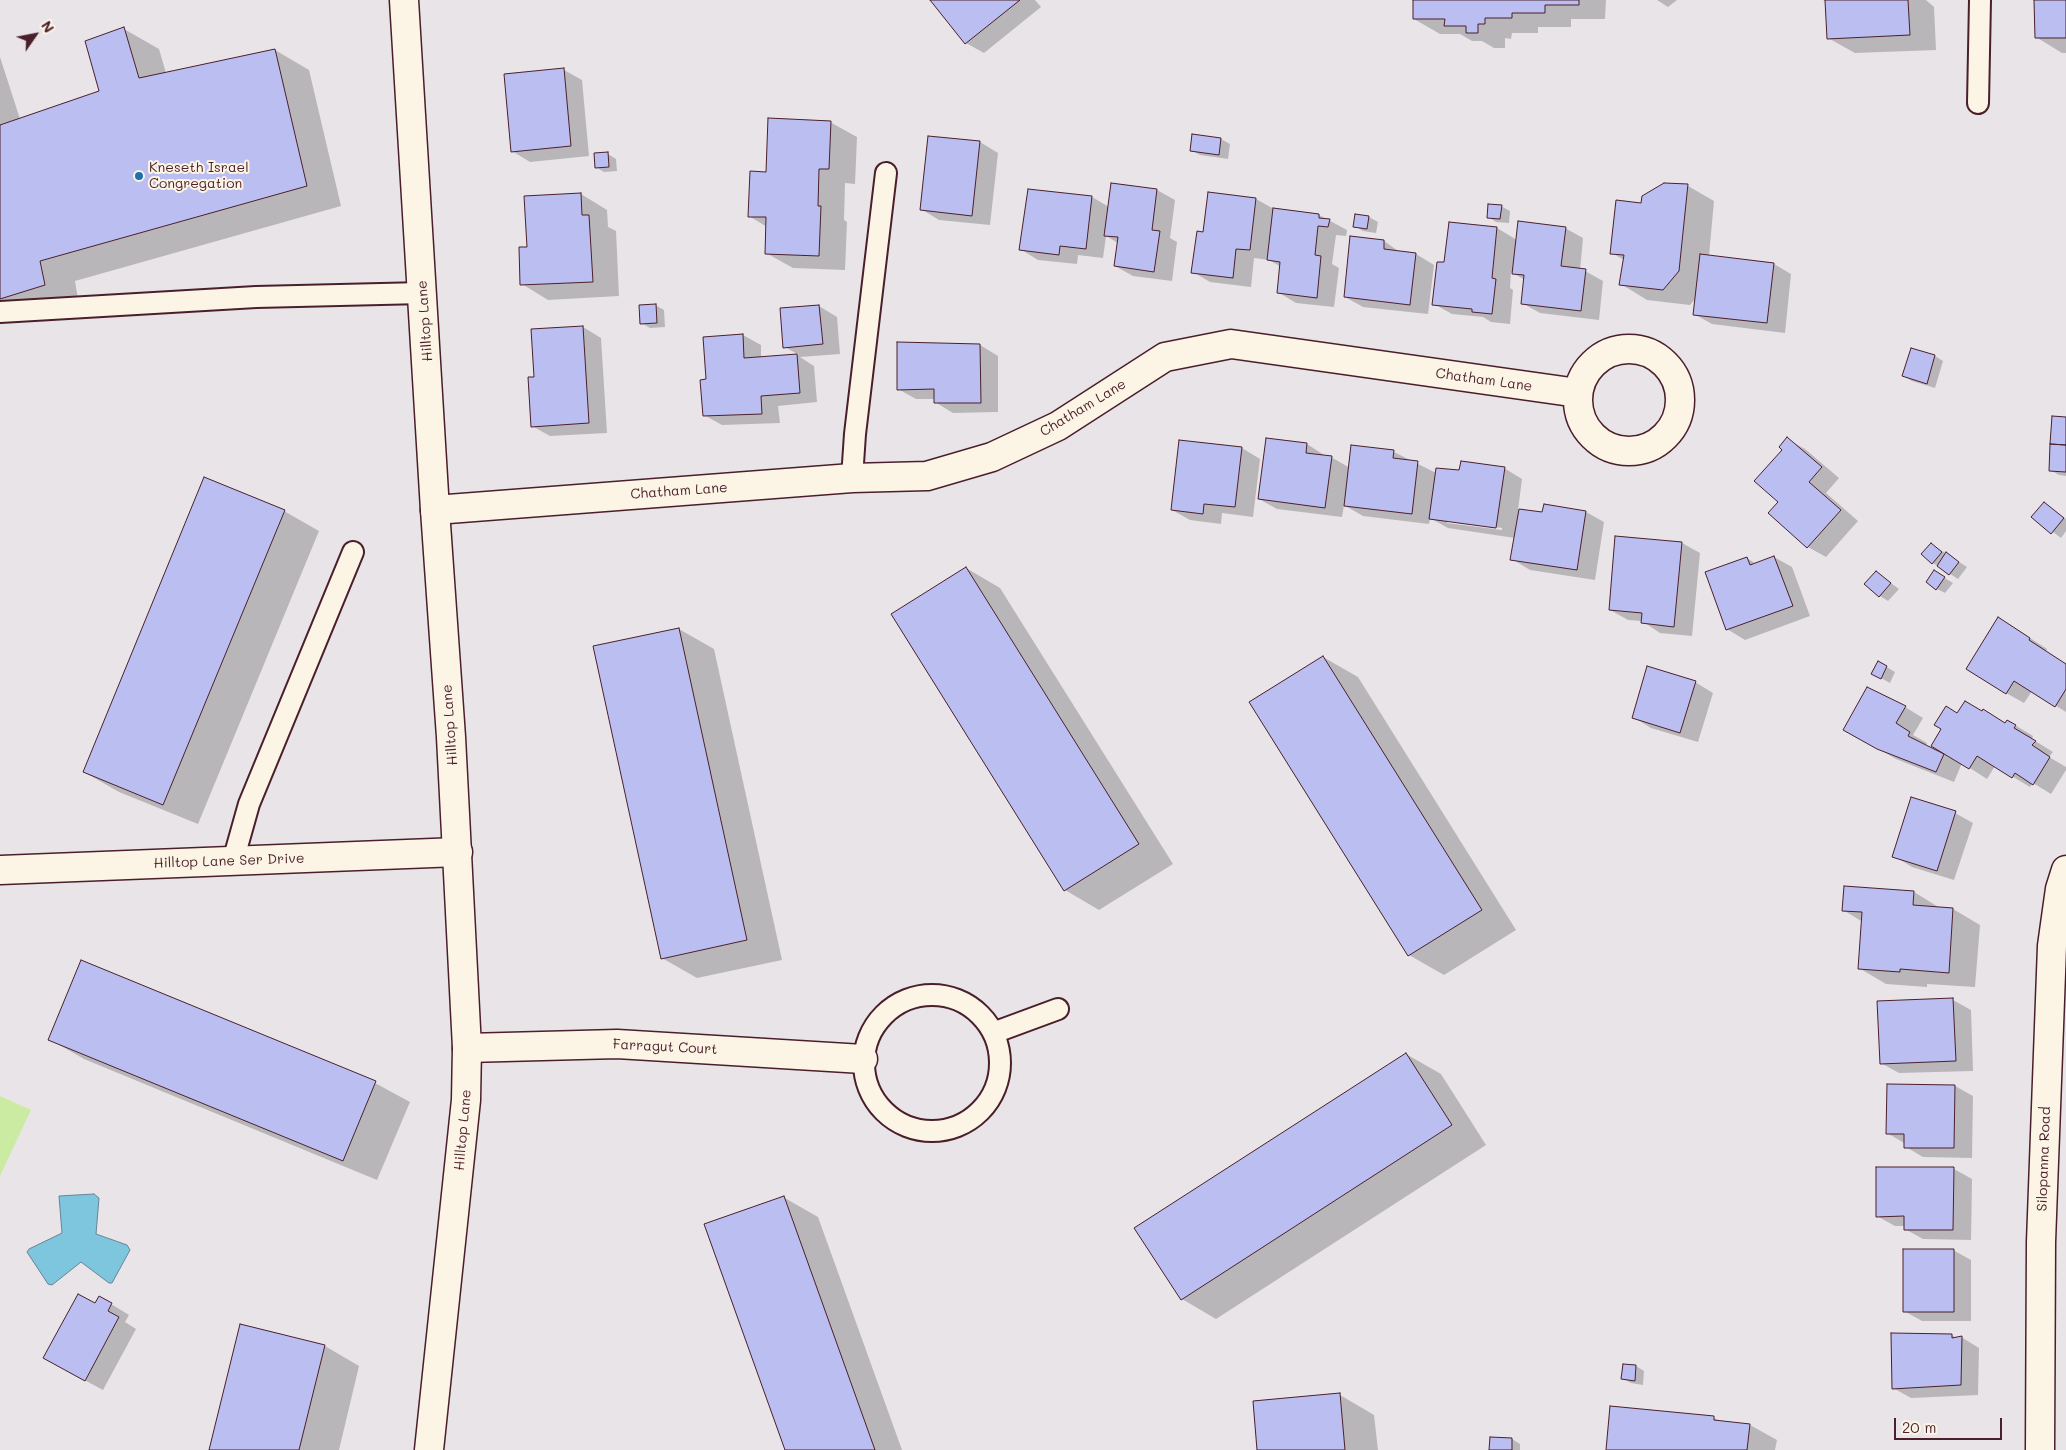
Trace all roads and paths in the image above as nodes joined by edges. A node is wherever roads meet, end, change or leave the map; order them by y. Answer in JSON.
{"nodes":[{"id":1,"x":404,"y":0,"type":"edge"},
{"id":2,"x":1980,"y":0,"type":"edge"},
{"id":3,"x":1978,"y":103,"type":"dead end"},
{"id":4,"x":886,"y":173,"type":"dead end"},
{"id":5,"x":423,"y":293,"type":"junction"},
{"id":6,"x":0,"y":312,"type":"edge"},
{"id":7,"x":1578,"y":393,"type":"dead end"},
{"id":8,"x":852,"y":478,"type":"junction"},
{"id":9,"x":435,"y":510,"type":"junction"},
{"id":10,"x":353,"y":552,"type":"dead end"},
{"id":11,"x":458,"y":852,"type":"junction"},
{"id":12,"x":233,"y":861,"type":"junction"},
{"id":13,"x":0,"y":870,"type":"edge"},
{"id":14,"x":2066,"y":870,"type":"edge"},
{"id":15,"x":1058,"y":1009,"type":"dead end"},
{"id":16,"x":993,"y":1033,"type":"junction"},
{"id":17,"x":467,"y":1048,"type":"junction"},
{"id":18,"x":863,"y":1059,"type":"junction"},
{"id":19,"x":429,"y":1450,"type":"edge"},
{"id":20,"x":2040,"y":1450,"type":"edge"}],
"edges":[{"from":1,"to":5,"type":"street","name":"Hilltop Lane"},
{"from":2,"to":3,"type":"lane"},
{"from":4,"to":8,"type":"lane"},
{"from":5,"to":6,"type":"lane"},
{"from":5,"to":9,"type":"street","name":"Hilltop Lane"},
{"from":7,"to":8,"type":"street","name":"Chatham Lane"},
{"from":8,"to":9,"type":"street","name":"Chatham Lane"},
{"from":9,"to":11,"type":"street","name":"Hilltop Lane"},
{"from":10,"to":12,"type":"lane"},
{"from":11,"to":12,"type":"street","name":"Hilltop Lane Ser Drive"},
{"from":11,"to":17,"type":"street","name":"Hilltop Lane"},
{"from":12,"to":13,"type":"street","name":"Hilltop Lane Ser Drive"},
{"from":14,"to":20,"type":"street","name":"Silopanna Road"},
{"from":15,"to":16,"type":"lane"},
{"from":16,"to":18,"type":"lane"},
{"from":16,"to":18,"type":"lane"},
{"from":17,"to":18,"type":"street","name":"Farragut Court"},
{"from":17,"to":19,"type":"street","name":"Hilltop Lane"}]}
